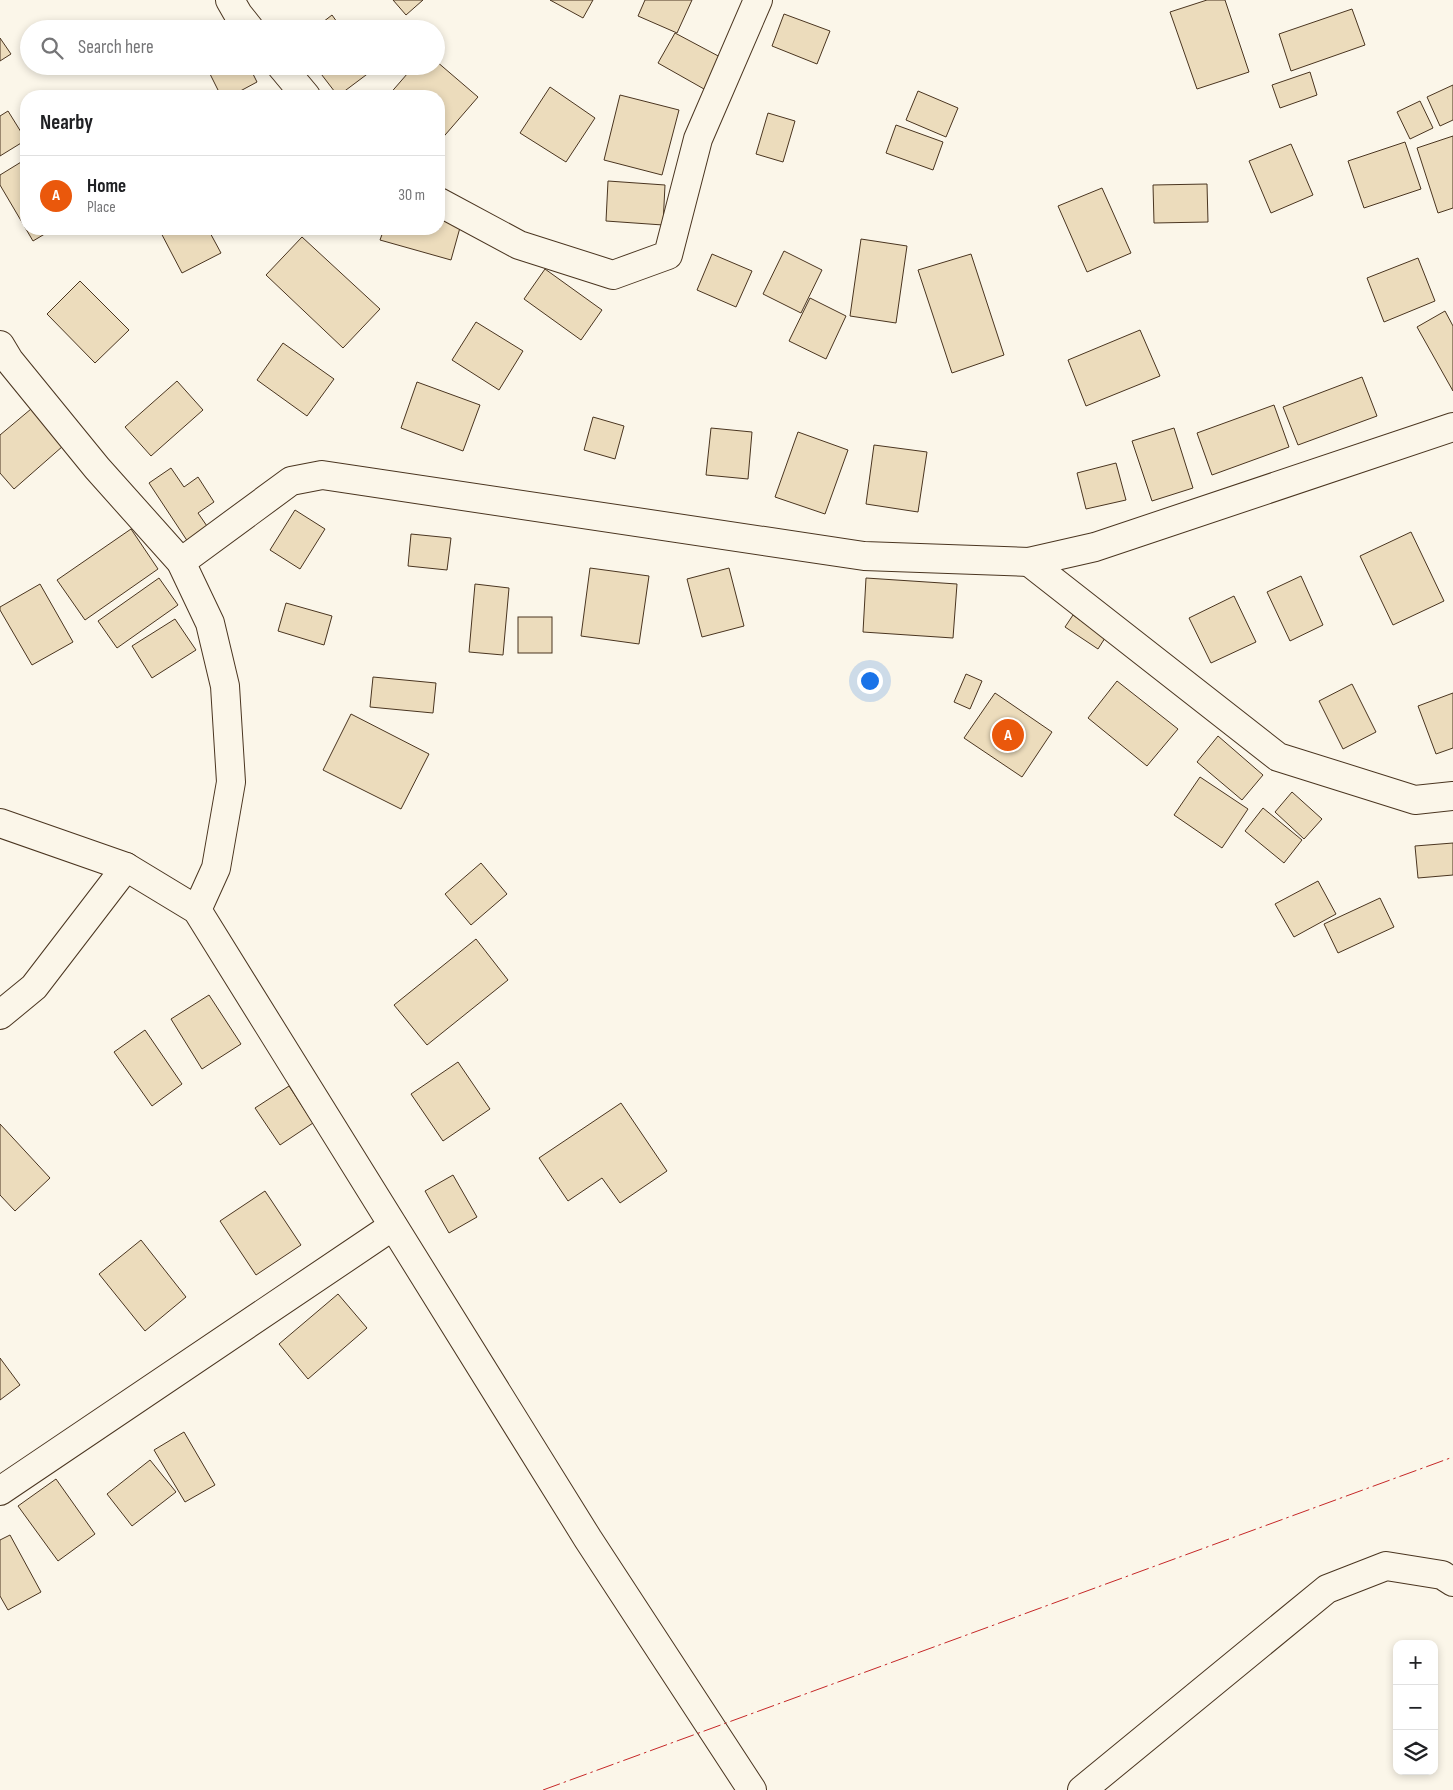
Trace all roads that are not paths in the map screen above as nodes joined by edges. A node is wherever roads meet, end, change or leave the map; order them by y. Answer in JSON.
{"nodes":[{"id":1,"x":230,"y":0,"type":"edge"},
{"id":2,"x":758,"y":0,"type":"edge"},
{"id":3,"x":243,"y":20,"type":"edge"},
{"id":4,"x":288,"y":75,"type":"edge"},
{"id":5,"x":301,"y":90,"type":"edge"},
{"id":6,"x":445,"y":205,"type":"edge"},
{"id":7,"x":0,"y":344,"type":"edge"},
{"id":8,"x":1453,"y":427,"type":"edge"},
{"id":9,"x":181,"y":562,"type":"junction"},
{"id":10,"x":1029,"y":562,"type":"junction"},
{"id":11,"x":1453,"y":796,"type":"edge"},
{"id":12,"x":0,"y":823,"type":"edge"},
{"id":13,"x":126,"y":867,"type":"junction"},
{"id":14,"x":197,"y":910,"type":"junction"},
{"id":15,"x":0,"y":1015,"type":"edge"},
{"id":16,"x":393,"y":1226,"type":"junction"},
{"id":17,"x":0,"y":1491,"type":"edge"},
{"id":18,"x":1453,"y":1582,"type":"edge"},
{"id":19,"x":752,"y":1790,"type":"edge"},
{"id":20,"x":1082,"y":1790,"type":"edge"}],
"edges":[{"from":1,"to":3,"type":"street"},
{"from":2,"to":6,"type":"street"},
{"from":4,"to":5,"type":"street"},
{"from":7,"to":9,"type":"street"},
{"from":8,"to":10,"type":"street"},
{"from":9,"to":10,"type":"street"},
{"from":9,"to":14,"type":"street"},
{"from":10,"to":11,"type":"street"},
{"from":12,"to":13,"type":"street"},
{"from":13,"to":14,"type":"street"},
{"from":13,"to":15,"type":"street"},
{"from":14,"to":16,"type":"street"},
{"from":16,"to":17,"type":"street"},
{"from":16,"to":19,"type":"street"},
{"from":18,"to":20,"type":"street"}]}
